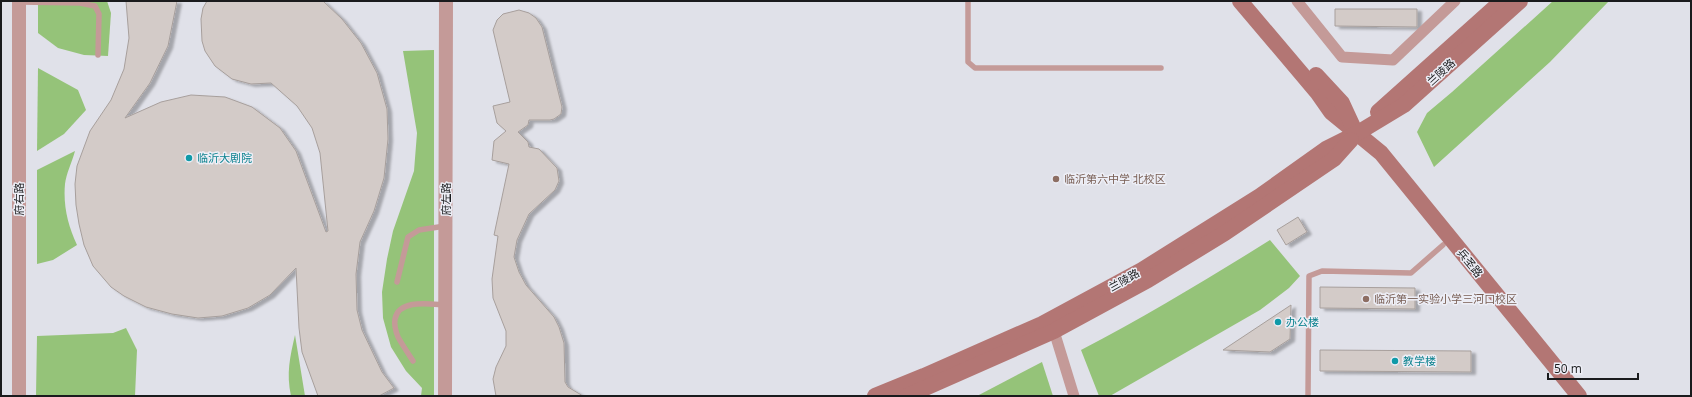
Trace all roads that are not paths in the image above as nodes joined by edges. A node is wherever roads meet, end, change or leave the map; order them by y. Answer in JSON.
{"nodes":[{"id":1,"x":17,"y":1,"type":"edge"},
{"id":2,"x":446,"y":1,"type":"edge"},
{"id":3,"x":452,"y":1,"type":"edge"},
{"id":4,"x":968,"y":1,"type":"edge"},
{"id":5,"x":1240,"y":1,"type":"edge"},
{"id":6,"x":1253,"y":1,"type":"edge"},
{"id":7,"x":1297,"y":1,"type":"edge"},
{"id":8,"x":1455,"y":1,"type":"edge"},
{"id":9,"x":1502,"y":1,"type":"edge"},
{"id":10,"x":1520,"y":1,"type":"edge"},
{"id":11,"x":81,"y":2,"type":"edge"},
{"id":12,"x":98,"y":56,"type":"dead end"},
{"id":13,"x":1161,"y":68,"type":"dead end"},
{"id":14,"x":1356,"y":134,"type":"junction"},
{"id":15,"x":446,"y":226,"type":"junction"},
{"id":16,"x":1443,"y":245,"type":"junction"},
{"id":17,"x":397,"y":282,"type":"dead end"},
{"id":18,"x":446,"y":305,"type":"junction"},
{"id":19,"x":1054,"y":331,"type":"junction"},
{"id":20,"x":413,"y":361,"type":"dead end"},
{"id":21,"x":13,"y":396,"type":"edge"},
{"id":22,"x":19,"y":396,"type":"edge"},
{"id":23,"x":445,"y":396,"type":"edge"},
{"id":24,"x":451,"y":396,"type":"edge"},
{"id":25,"x":875,"y":396,"type":"edge"},
{"id":26,"x":907,"y":396,"type":"edge"},
{"id":27,"x":1074,"y":396,"type":"edge"},
{"id":28,"x":1308,"y":396,"type":"edge"},
{"id":29,"x":1566,"y":396,"type":"edge"},
{"id":30,"x":1579,"y":396,"type":"edge"}],
"edges":[{"from":1,"to":11,"type":"lane"},
{"from":1,"to":21,"type":"street","name":"府右路"},
{"from":1,"to":22,"type":"street","name":"府右路"},
{"from":2,"to":15,"type":"street","name":"府左路"},
{"from":3,"to":24,"type":"street","name":"府左路"},
{"from":4,"to":13,"type":"lane"},
{"from":5,"to":14,"type":"main road","name":"兵圣路"},
{"from":6,"to":14,"type":"main road","name":"兵圣路"},
{"from":7,"to":8,"type":"street"},
{"from":9,"to":14,"type":"main road","name":"兰陵路"},
{"from":10,"to":14,"type":"main road","name":"兰陵路"},
{"from":11,"to":12,"type":"lane"},
{"from":14,"to":16,"type":"main road","name":"兵圣路"},
{"from":14,"to":19,"type":"main road","name":"兰陵路"},
{"from":14,"to":25,"type":"main road","name":"兰陵路"},
{"from":14,"to":30,"type":"main road","name":"兵圣路"},
{"from":15,"to":17,"type":"lane"},
{"from":15,"to":18,"type":"street","name":"府左路"},
{"from":16,"to":28,"type":"lane"},
{"from":16,"to":29,"type":"main road","name":"兵圣路"},
{"from":18,"to":20,"type":"lane"},
{"from":18,"to":23,"type":"street","name":"府左路"},
{"from":19,"to":26,"type":"main road","name":"兰陵路"},
{"from":19,"to":27,"type":"street"}]}
